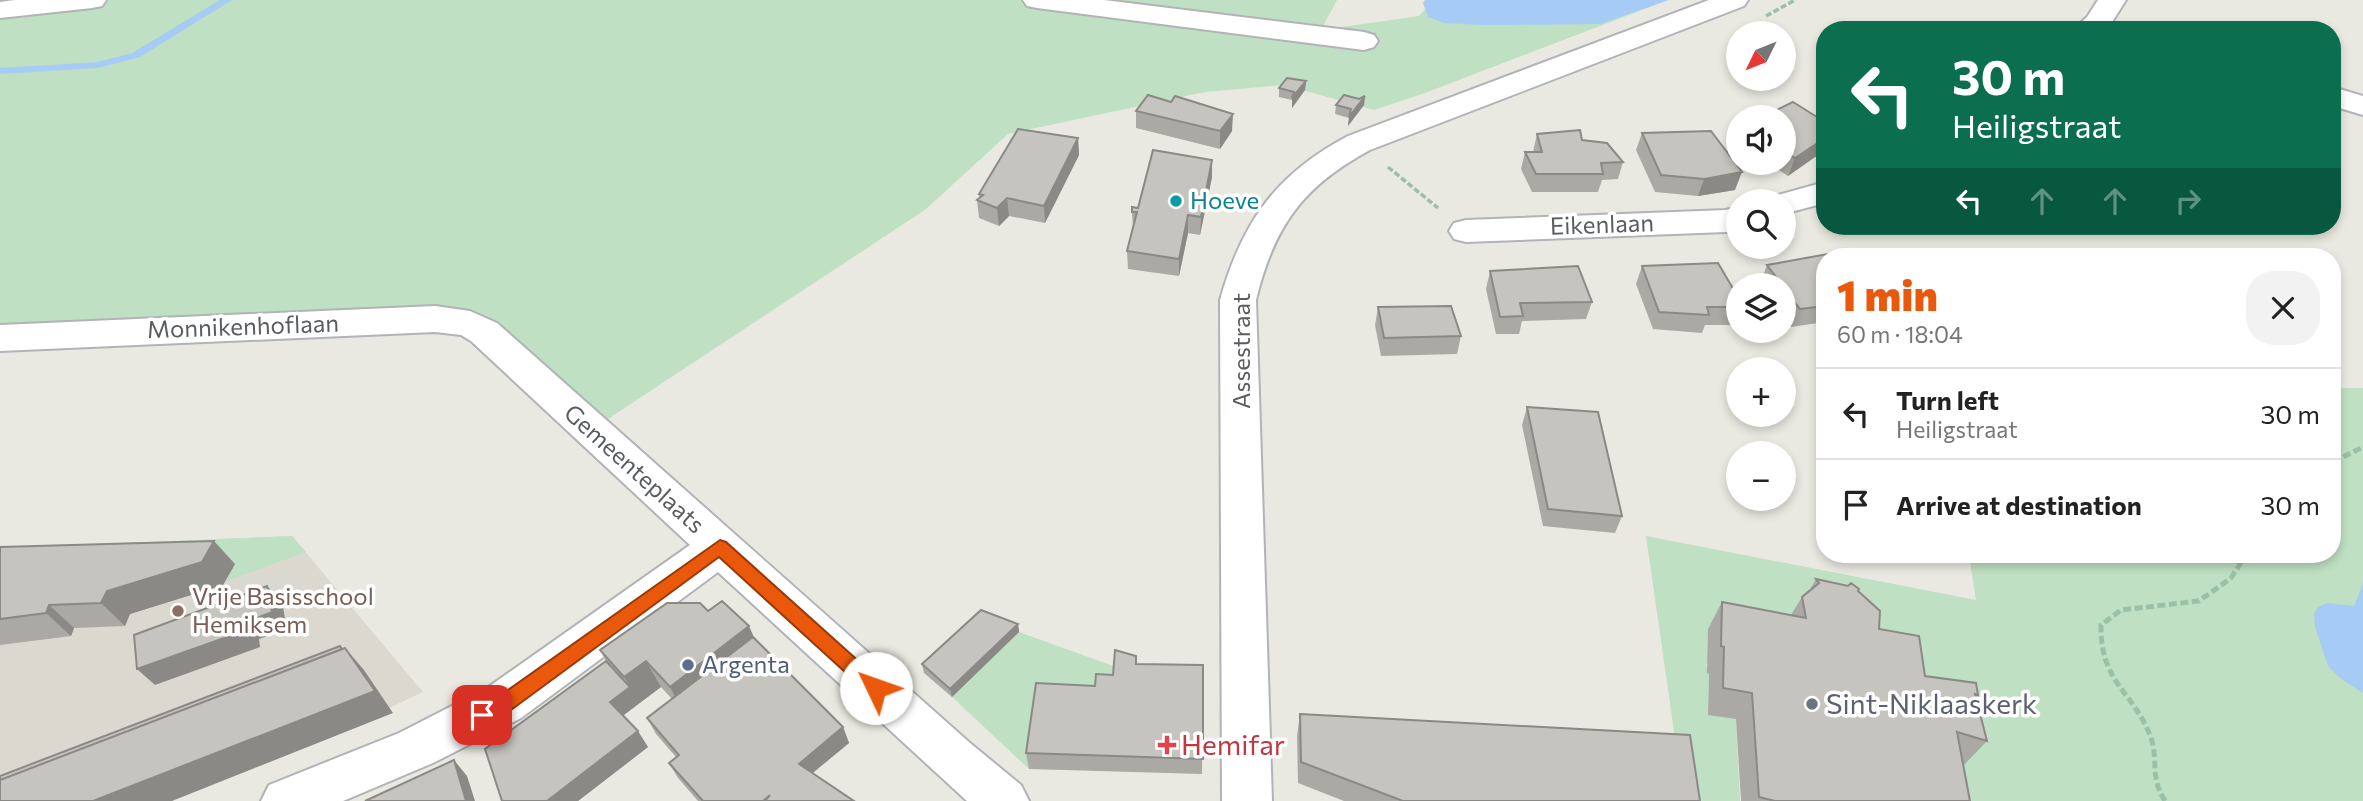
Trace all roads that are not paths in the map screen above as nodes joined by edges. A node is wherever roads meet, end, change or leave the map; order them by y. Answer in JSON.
{"nodes":[{"id":1,"x":92,"y":0,"type":"edge"},
{"id":2,"x":1037,"y":0,"type":"edge"},
{"id":3,"x":1734,"y":0,"type":"edge"},
{"id":4,"x":0,"y":10,"type":"edge"},
{"id":5,"x":1364,"y":41,"type":"dead end"},
{"id":6,"x":2341,"y":99,"type":"edge"},
{"id":7,"x":2363,"y":106,"type":"edge"},
{"id":8,"x":1816,"y":195,"type":"edge"},
{"id":9,"x":1796,"y":200,"type":"edge"},
{"id":10,"x":1726,"y":221,"type":"edge"},
{"id":11,"x":1466,"y":231,"type":"road end"},
{"id":12,"x":484,"y":332,"type":"joint"},
{"id":13,"x":0,"y":338,"type":"edge"},
{"id":14,"x":720,"y":547,"type":"junction"},
{"id":15,"x":286,"y":801,"type":"edge"},
{"id":16,"x":1004,"y":801,"type":"edge"},
{"id":17,"x":1247,"y":801,"type":"edge"}],
"edges":[{"from":1,"to":4,"type":"street"},
{"from":2,"to":5,"type":"street"},
{"from":3,"to":17,"type":"street","name":"Assestraat"},
{"from":6,"to":7,"type":"street"},
{"from":8,"to":9,"type":"street"},
{"from":10,"to":11,"type":"street","name":"Eikenlaan"},
{"from":12,"to":13,"type":"street","name":"Monnikenhoflaan"},
{"from":12,"to":14,"type":"street","name":"Gemeenteplaats"},
{"from":14,"to":15,"type":"street"},
{"from":14,"to":16,"type":"street","name":"Gemeenteplaats"}]}
